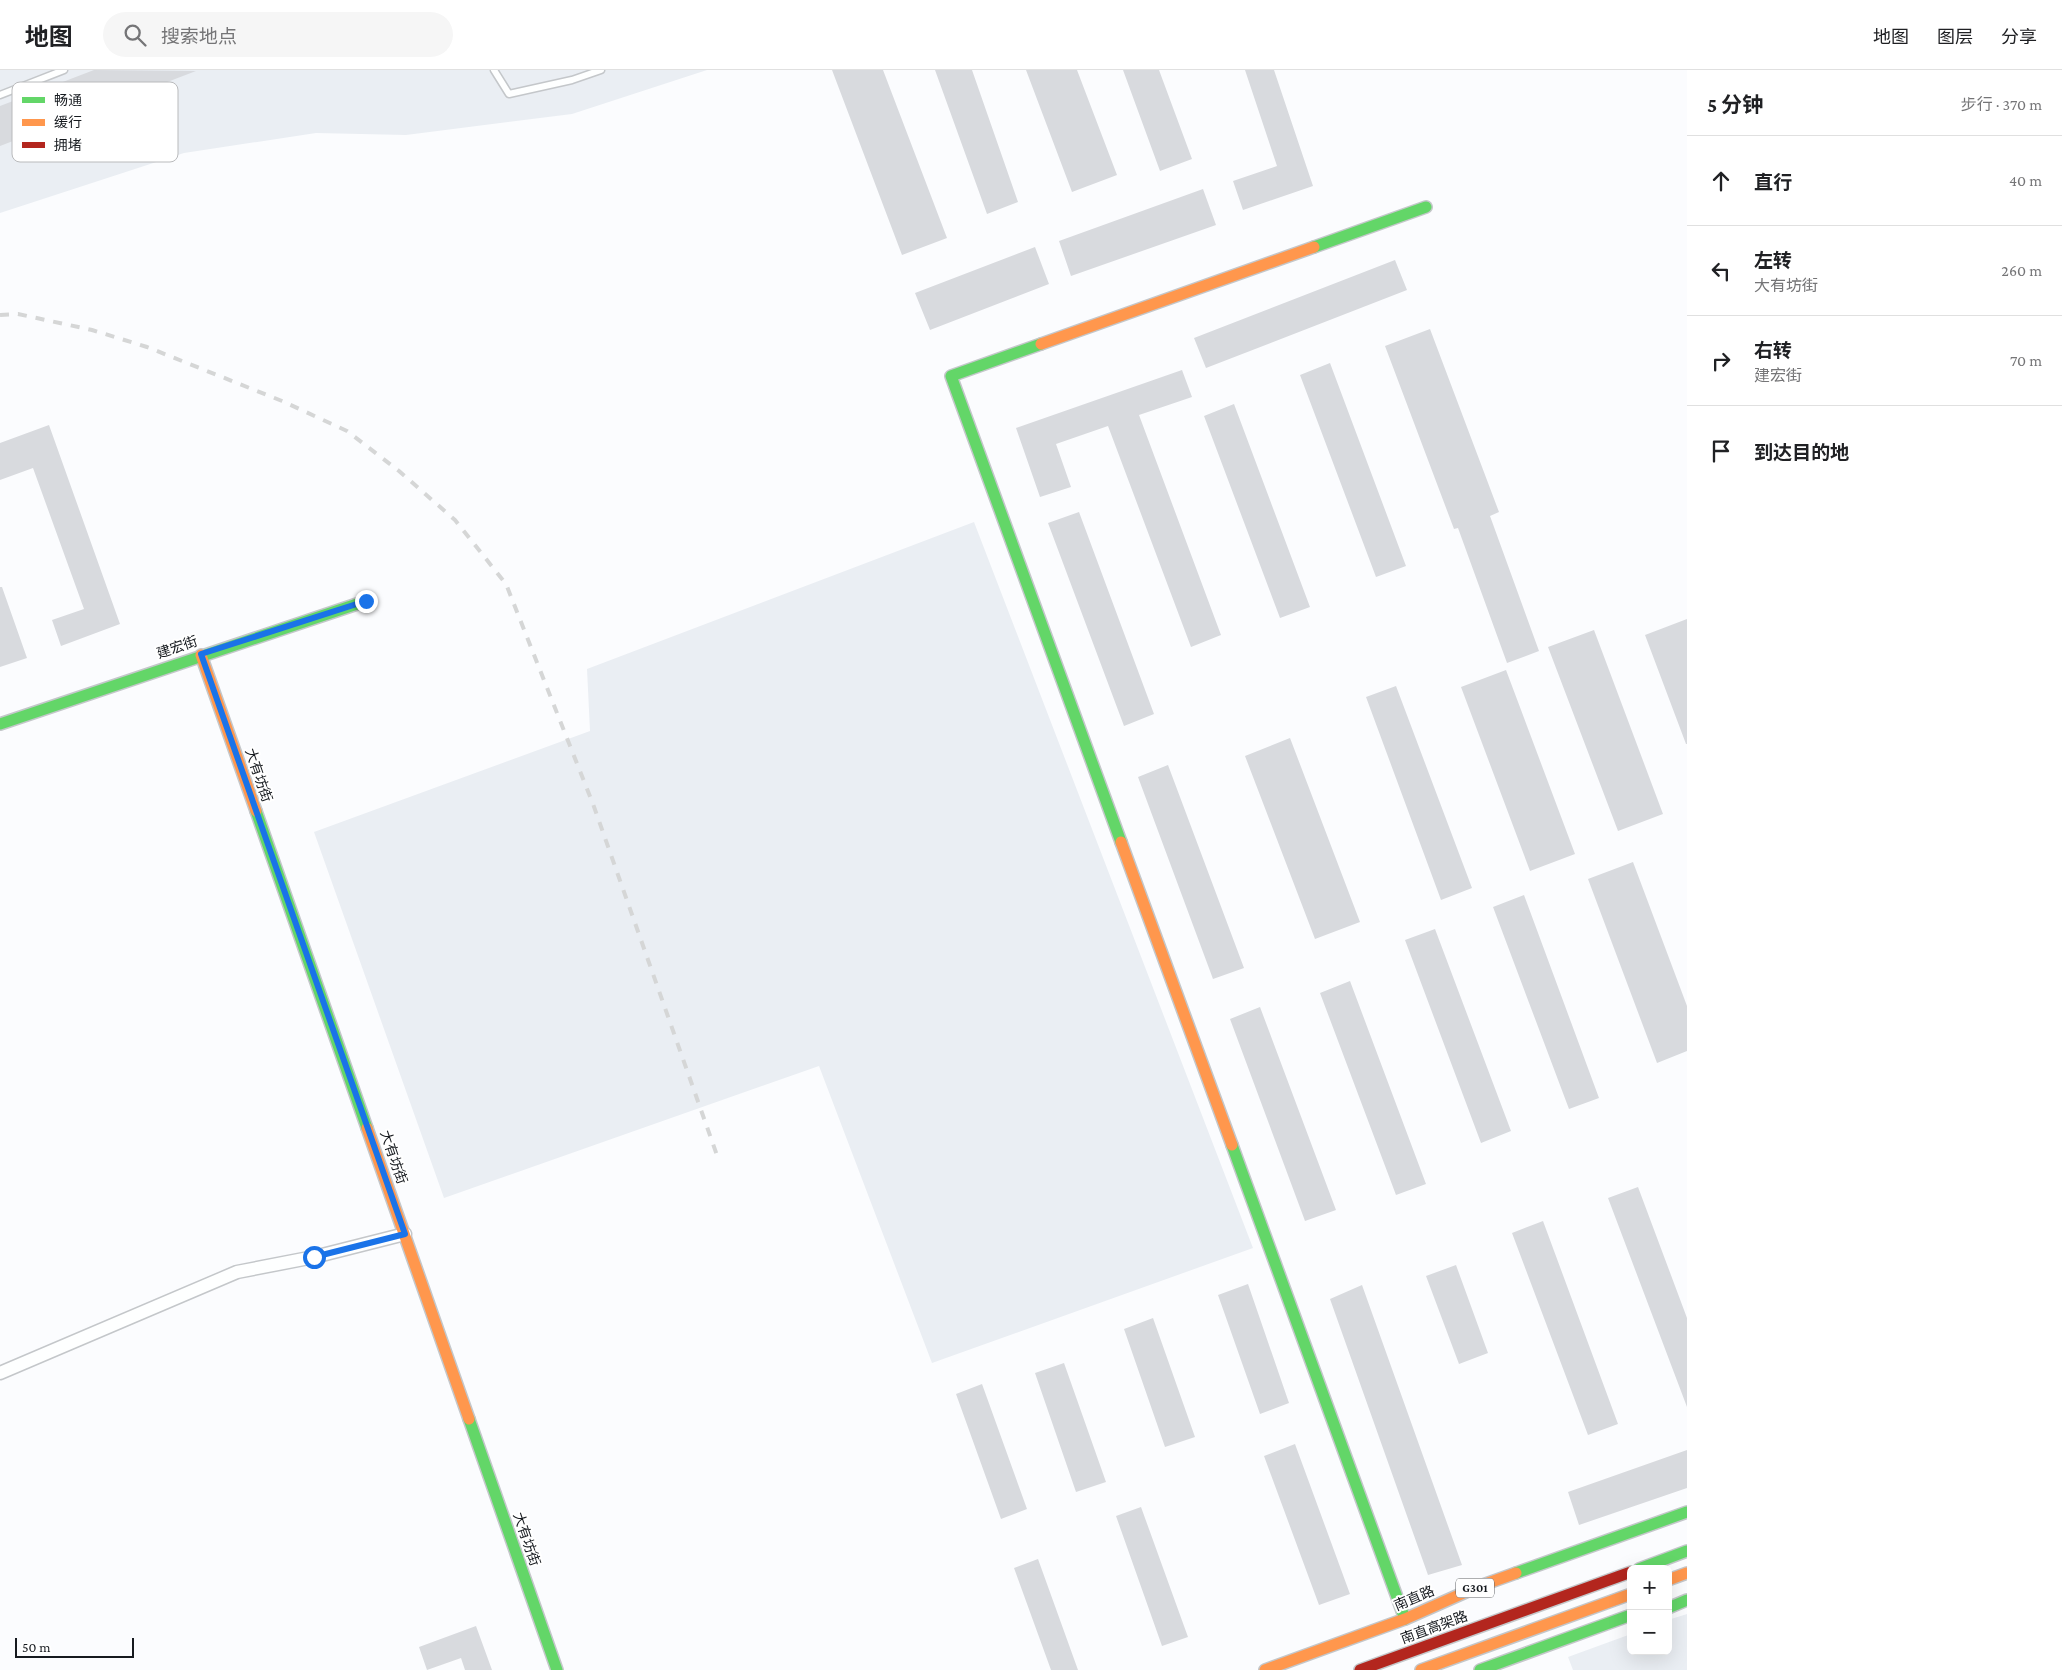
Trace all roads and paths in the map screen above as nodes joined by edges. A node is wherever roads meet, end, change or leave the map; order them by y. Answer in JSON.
{"nodes":[{"id":1,"x":64,"y":70,"type":"edge"},
{"id":2,"x":494,"y":70,"type":"edge"},
{"id":3,"x":601,"y":70,"type":"edge"},
{"id":4,"x":33,"y":82,"type":"edge"},
{"id":5,"x":12,"y":90,"type":"edge"},
{"id":6,"x":0,"y":95,"type":"edge"},
{"id":7,"x":1426,"y":207,"type":"dead end"},
{"id":8,"x":366,"y":601,"type":"dead end"},
{"id":9,"x":201,"y":654,"type":"junction"},
{"id":10,"x":0,"y":724,"type":"edge"},
{"id":11,"x":405,"y":1234,"type":"junction"},
{"id":12,"x":0,"y":1373,"type":"edge"},
{"id":13,"x":1687,"y":1512,"type":"edge"},
{"id":14,"x":1687,"y":1551,"type":"edge"},
{"id":15,"x":1649,"y":1565,"type":"edge"},
{"id":16,"x":1627,"y":1573,"type":"edge"},
{"id":17,"x":1687,"y":1573,"type":"edge"},
{"id":18,"x":1672,"y":1579,"type":"edge"},
{"id":19,"x":1519,"y":1584,"type":"dead end"},
{"id":20,"x":1477,"y":1587,"type":"junction"},
{"id":21,"x":1687,"y":1594,"type":"edge"},
{"id":22,"x":1627,"y":1595,"type":"edge"},
{"id":23,"x":1672,"y":1600,"type":"edge"},
{"id":24,"x":1687,"y":1600,"type":"edge"},
{"id":25,"x":1672,"y":1606,"type":"edge"},
{"id":26,"x":1627,"y":1615,"type":"edge"},
{"id":27,"x":1406,"y":1618,"type":"junction"},
{"id":28,"x":1627,"y":1624,"type":"edge"},
{"id":29,"x":557,"y":1670,"type":"edge"},
{"id":30,"x":1265,"y":1670,"type":"edge"},
{"id":31,"x":1360,"y":1670,"type":"edge"},
{"id":32,"x":1421,"y":1670,"type":"edge"},
{"id":33,"x":1480,"y":1670,"type":"edge"},
{"id":34,"x":1506,"y":1670,"type":"edge"}],
"edges":[{"from":1,"to":4,"type":"lane"},
{"from":2,"to":3,"type":"lane"},
{"from":5,"to":6,"type":"lane"},
{"from":7,"to":27,"type":"main road"},
{"from":8,"to":9,"type":"main road","name":"建宏街"},
{"from":9,"to":10,"type":"main road","name":"建宏街"},
{"from":9,"to":11,"type":"main road","name":"大有坊街"},
{"from":11,"to":12,"type":"street"},
{"from":11,"to":29,"type":"main road","name":"大有坊街"},
{"from":13,"to":20,"type":"main road","name":"南直路","number":"G301"},
{"from":14,"to":15,"type":"main road"},
{"from":16,"to":31,"type":"main road","name":"南直高架路"},
{"from":17,"to":18,"type":"main road"},
{"from":19,"to":20,"type":"main road"},
{"from":20,"to":27,"type":"main road","name":"南直路","number":"G301"},
{"from":21,"to":23,"type":"main road"},
{"from":22,"to":32,"type":"main road"},
{"from":24,"to":25,"type":"main road"},
{"from":26,"to":33,"type":"main road"},
{"from":27,"to":30,"type":"main road","name":"南直路","number":"G301"},
{"from":28,"to":34,"type":"main road"}]}
